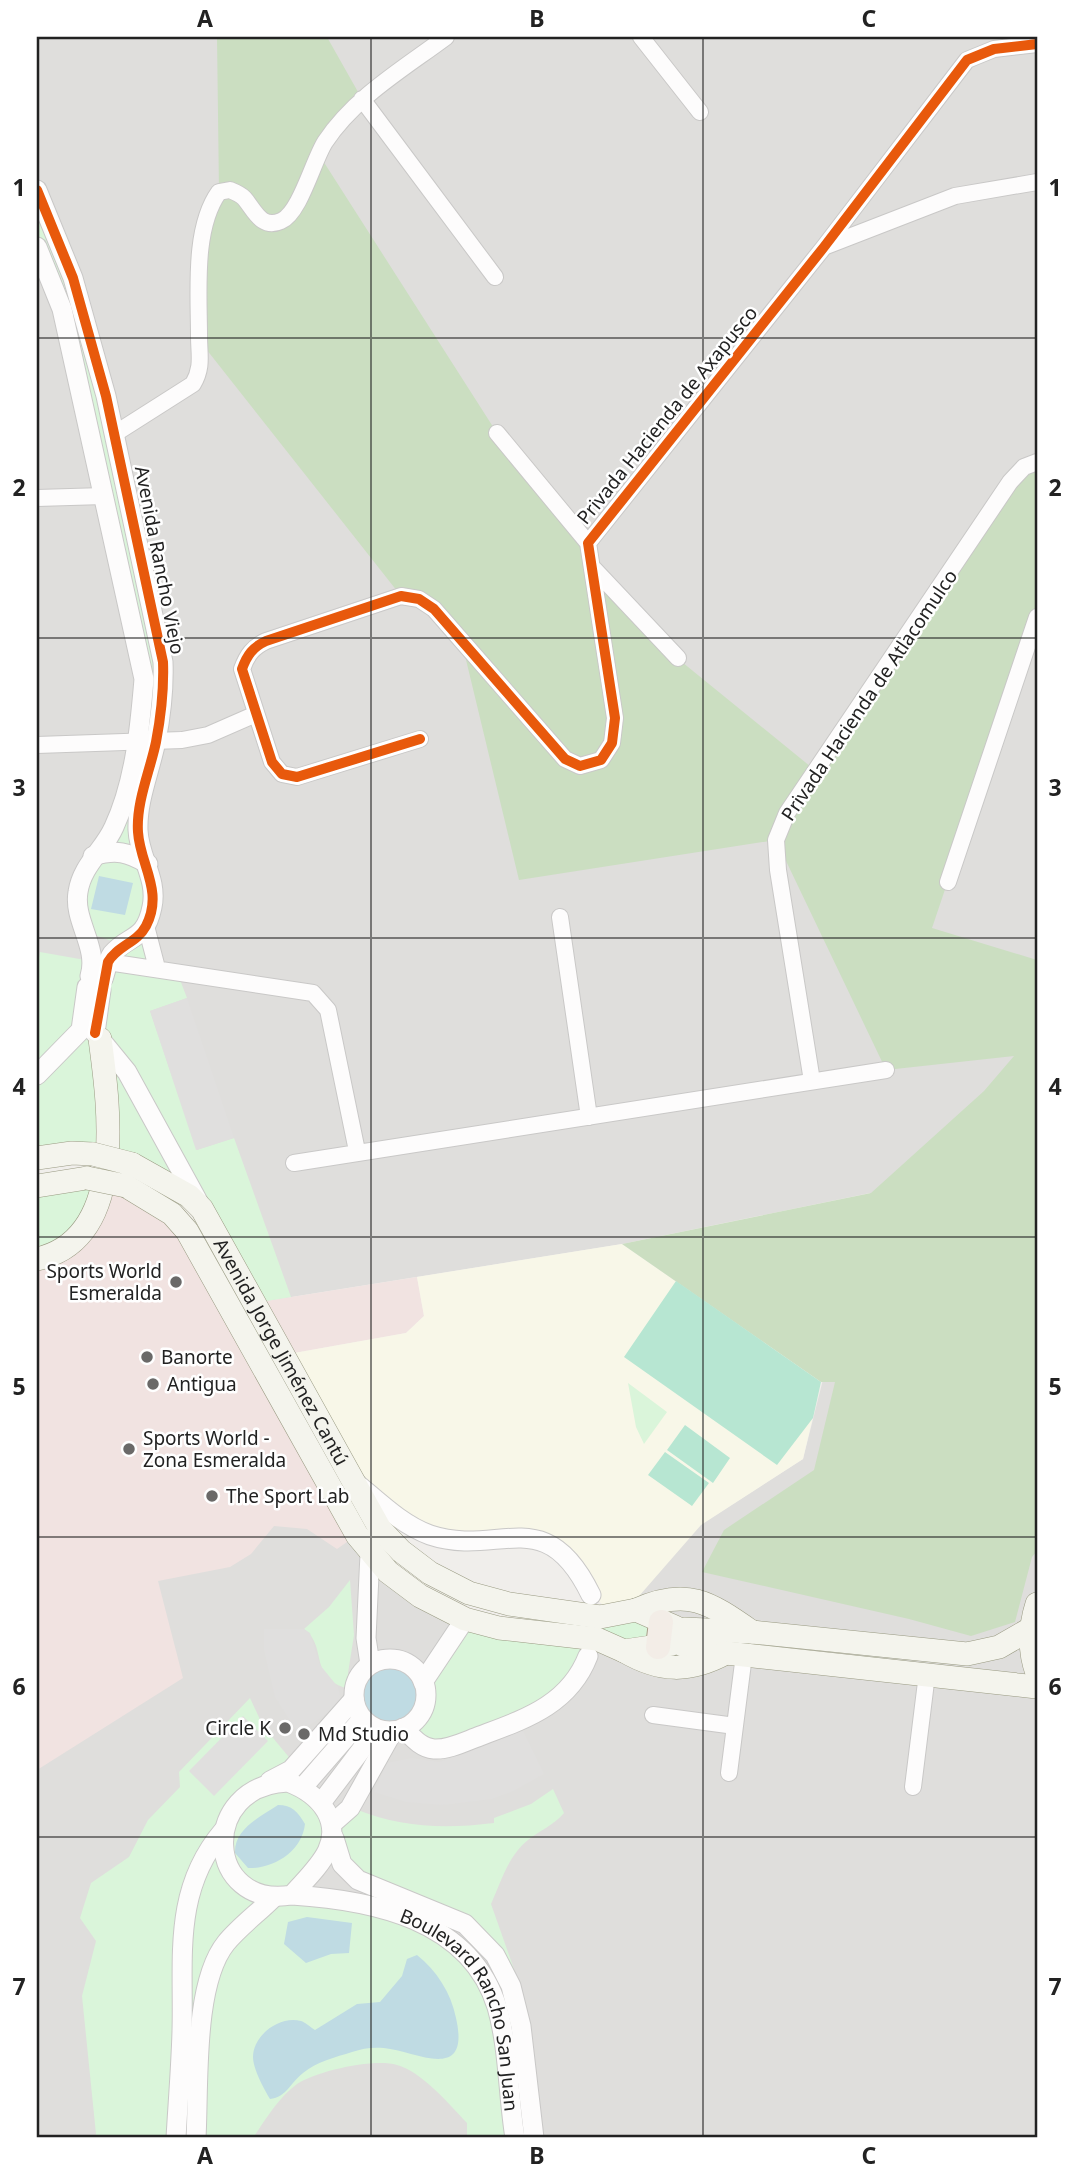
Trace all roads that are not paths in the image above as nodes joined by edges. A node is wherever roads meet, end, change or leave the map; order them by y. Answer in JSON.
{"nodes":[{"id":1,"x":446,"y":37,"type":"edge"},
{"id":2,"x":641,"y":37,"type":"edge"},
{"id":3,"x":1037,"y":44,"type":"edge"},
{"id":4,"x":362,"y":99,"type":"junction"},
{"id":5,"x":700,"y":111,"type":"dead end"},
{"id":6,"x":1037,"y":182,"type":"edge"},
{"id":7,"x":37,"y":190,"type":"edge"},
{"id":8,"x":37,"y":247,"type":"edge"},
{"id":9,"x":824,"y":247,"type":"junction"},
{"id":10,"x":495,"y":277,"type":"dead end"},
{"id":11,"x":106,"y":396,"type":"junction"},
{"id":12,"x":83,"y":402,"type":"junction"},
{"id":13,"x":116,"y":433,"type":"junction"},
{"id":14,"x":497,"y":433,"type":"dead end"},
{"id":15,"x":1037,"y":462,"type":"edge"},
{"id":16,"x":104,"y":496,"type":"junction"},
{"id":17,"x":37,"y":498,"type":"edge"},
{"id":18,"x":133,"y":516,"type":"junction"},
{"id":19,"x":110,"y":522,"type":"junction"},
{"id":20,"x":587,"y":543,"type":"junction"},
{"id":21,"x":594,"y":569,"type":"junction"},
{"id":22,"x":1037,"y":617,"type":"edge"},
{"id":23,"x":677,"y":658,"type":"dead end"},
{"id":24,"x":256,"y":714,"type":"junction"},
{"id":25,"x":419,"y":739,"type":"dead end"},
{"id":26,"x":147,"y":741,"type":"junction"},
{"id":27,"x":37,"y":745,"type":"edge"},
{"id":28,"x":93,"y":856,"type":"junction"},
{"id":29,"x":148,"y":864,"type":"junction"},
{"id":30,"x":948,"y":882,"type":"dead end"},
{"id":31,"x":560,"y":917,"type":"dead end"},
{"id":32,"x":146,"y":926,"type":"junction"},
{"id":33,"x":86,"y":932,"type":"junction"},
{"id":34,"x":123,"y":945,"type":"junction"},
{"id":35,"x":157,"y":968,"type":"junction"},
{"id":36,"x":98,"y":979,"type":"junction"},
{"id":37,"x":92,"y":1034,"type":"junction"},
{"id":38,"x":886,"y":1070,"type":"dead end"},
{"id":39,"x":37,"y":1075,"type":"edge"},
{"id":40,"x":812,"y":1081,"type":"junction"},
{"id":41,"x":589,"y":1117,"type":"junction"},
{"id":42,"x":357,"y":1151,"type":"junction"},
{"id":43,"x":37,"y":1158,"type":"edge"},
{"id":44,"x":294,"y":1163,"type":"dead end"},
{"id":45,"x":129,"y":1175,"type":"junction"},
{"id":46,"x":37,"y":1186,"type":"edge"},
{"id":47,"x":202,"y":1209,"type":"junction"},
{"id":48,"x":37,"y":1259,"type":"edge"},
{"id":49,"x":353,"y":1480,"type":"junction"},
{"id":50,"x":370,"y":1554,"type":"junction"},
{"id":51,"x":1037,"y":1604,"type":"edge"},
{"id":52,"x":636,"y":1610,"type":"junction"},
{"id":53,"x":465,"y":1619,"type":"junction"},
{"id":54,"x":594,"y":1627,"type":"junction"},
{"id":55,"x":1032,"y":1629,"type":"junction"},
{"id":56,"x":752,"y":1632,"type":"junction"},
{"id":57,"x":675,"y":1636,"type":"junction"},
{"id":58,"x":624,"y":1651,"type":"junction"},
{"id":59,"x":735,"y":1654,"type":"junction"},
{"id":60,"x":370,"y":1664,"type":"junction"},
{"id":61,"x":1037,"y":1673,"type":"edge"},
{"id":62,"x":927,"y":1674,"type":"junction"},
{"id":63,"x":423,"y":1682,"type":"junction"},
{"id":64,"x":1037,"y":1687,"type":"edge"},
{"id":65,"x":354,"y":1699,"type":"junction"},
{"id":66,"x":653,"y":1715,"type":"dead end"},
{"id":67,"x":735,"y":1726,"type":"junction"},
{"id":68,"x":384,"y":1727,"type":"junction"},
{"id":69,"x":359,"y":1752,"type":"junction"},
{"id":70,"x":729,"y":1773,"type":"dead end"},
{"id":71,"x":268,"y":1783,"type":"junction"},
{"id":72,"x":307,"y":1784,"type":"junction"},
{"id":73,"x":913,"y":1787,"type":"dead end"},
{"id":74,"x":325,"y":1799,"type":"junction"},
{"id":75,"x":333,"y":1830,"type":"junction"},
{"id":76,"x":222,"y":1831,"type":"junction"},
{"id":77,"x":283,"y":1897,"type":"junction"},
{"id":78,"x":176,"y":2138,"type":"edge"},
{"id":79,"x":196,"y":2138,"type":"edge"},
{"id":80,"x":515,"y":2138,"type":"edge"},
{"id":81,"x":534,"y":2138,"type":"edge"}],
"edges":[{"from":1,"to":4,"type":"street"},
{"from":2,"to":5,"type":"street"},
{"from":3,"to":9,"type":"street","name":"Privada Hacienda de Axapusco"},
{"from":4,"to":10,"type":"street"},
{"from":4,"to":13,"type":"street"},
{"from":6,"to":9,"type":"street"},
{"from":7,"to":11,"type":"street","name":"Avenida Rancho Viejo"},
{"from":8,"to":12,"type":"street","name":"Avenida Rancho Viejo"},
{"from":9,"to":20,"type":"street","name":"Privada Hacienda de Axapusco"},
{"from":11,"to":12,"type":"street"},
{"from":11,"to":13,"type":"street","name":"Avenida Rancho Viejo"},
{"from":12,"to":16,"type":"street","name":"Avenida Rancho Viejo"},
{"from":13,"to":18,"type":"street","name":"Avenida Rancho Viejo"},
{"from":14,"to":20,"type":"street","name":"Privada Hacienda de Axapusco"},
{"from":15,"to":40,"type":"street","name":"Privada Hacienda de Atlacomulco"},
{"from":16,"to":17,"type":"street"},
{"from":16,"to":19,"type":"street","name":"Avenida Rancho Viejo"},
{"from":18,"to":19,"type":"street"},
{"from":18,"to":26,"type":"street","name":"Avenida Rancho Viejo"},
{"from":19,"to":26,"type":"street","name":"Avenida Rancho Viejo"},
{"from":20,"to":21,"type":"street","name":"Privada Hacienda de Axapusco"},
{"from":21,"to":23,"type":"street"},
{"from":21,"to":24,"type":"street","name":"Privada Hacienda de Axapusco"},
{"from":22,"to":30,"type":"street"},
{"from":24,"to":25,"type":"street","name":"Privada Hacienda de Axapusco"},
{"from":24,"to":26,"type":"street"},
{"from":26,"to":27,"type":"street"},
{"from":26,"to":28,"type":"street","name":"Avenida Rancho Viejo"},
{"from":26,"to":29,"type":"street","name":"Avenida Rancho Viejo"},
{"from":28,"to":29,"type":"street"},
{"from":28,"to":33,"type":"street","name":"Avenida Rancho Viejo"},
{"from":29,"to":32,"type":"street","name":"Avenida Rancho Viejo"},
{"from":31,"to":41,"type":"street"},
{"from":32,"to":34,"type":"street"},
{"from":32,"to":35,"type":"street"},
{"from":33,"to":34,"type":"street"},
{"from":33,"to":36,"type":"street","name":"Avenida Rancho Viejo"},
{"from":34,"to":36,"type":"street"},
{"from":35,"to":36,"type":"street"},
{"from":35,"to":42,"type":"street"},
{"from":36,"to":37,"type":"street","name":"Avenida Rancho Viejo"},
{"from":37,"to":39,"type":"street"},
{"from":37,"to":47,"type":"street"},
{"from":37,"to":48,"type":"main road"},
{"from":38,"to":40,"type":"street"},
{"from":40,"to":41,"type":"street"},
{"from":41,"to":42,"type":"street"},
{"from":42,"to":44,"type":"street"},
{"from":43,"to":45,"type":"main road","name":"Avenida Jorge Jiménez Cantú","bridge":true},
{"from":45,"to":46,"type":"main road","name":"Avenida Jorge Jiménez Cantú","bridge":true},
{"from":45,"to":47,"type":"main road","name":"Avenida Jorge Jiménez Cantú"},
{"from":45,"to":50,"type":"main road","name":"Avenida Jorge Jiménez Cantú"},
{"from":47,"to":49,"type":"main road","name":"Avenida Jorge Jiménez Cantú"},
{"from":49,"to":54,"type":"main road","name":"Avenida Jorge Jiménez Cantú"},
{"from":49,"to":54,"type":"street"},
{"from":50,"to":53,"type":"main road","name":"Avenida Jorge Jiménez Cantú"},
{"from":50,"to":60,"type":"street"},
{"from":51,"to":55,"type":"main road"},
{"from":52,"to":54,"type":"main road","name":"Avenida Jorge Jiménez Cantú"},
{"from":52,"to":56,"type":"main road","name":"Avenida Jorge Jiménez Cantú"},
{"from":52,"to":57,"type":"main road"},
{"from":53,"to":54,"type":"main road","name":"Avenida Jorge Jiménez Cantú"},
{"from":53,"to":63,"type":"street"},
{"from":54,"to":58,"type":"main road","name":"Avenida Jorge Jiménez Cantú"},
{"from":54,"to":68,"type":"street"},
{"from":55,"to":56,"type":"main road"},
{"from":55,"to":61,"type":"main road"},
{"from":56,"to":57,"type":"main road"},
{"from":57,"to":58,"type":"main road"},
{"from":57,"to":59,"type":"main road"},
{"from":58,"to":59,"type":"main road","name":"Avenida Jorge Jiménez Cantú"},
{"from":59,"to":62,"type":"main road"},
{"from":59,"to":67,"type":"street"},
{"from":60,"to":63,"type":"street"},
{"from":60,"to":65,"type":"street"},
{"from":62,"to":64,"type":"main road"},
{"from":62,"to":73,"type":"street"},
{"from":63,"to":68,"type":"street"},
{"from":65,"to":68,"type":"street"},
{"from":65,"to":71,"type":"street"},
{"from":66,"to":67,"type":"street"},
{"from":67,"to":70,"type":"street"},
{"from":68,"to":69,"type":"street"},
{"from":69,"to":72,"type":"street"},
{"from":69,"to":74,"type":"street"},
{"from":69,"to":75,"type":"street"},
{"from":71,"to":72,"type":"street"},
{"from":71,"to":76,"type":"street"},
{"from":72,"to":74,"type":"street","name":"Boulevard Rancho San Juan"},
{"from":74,"to":75,"type":"street","name":"Boulevard Rancho San Juan"},
{"from":75,"to":77,"type":"street"},
{"from":75,"to":81,"type":"street","name":"Boulevard Rancho San Juan"},
{"from":76,"to":77,"type":"street","name":"Boulevard Rancho San Juan"},
{"from":76,"to":78,"type":"street"},
{"from":77,"to":79,"type":"street"},
{"from":77,"to":80,"type":"street","name":"Boulevard Rancho San Juan"}]}
